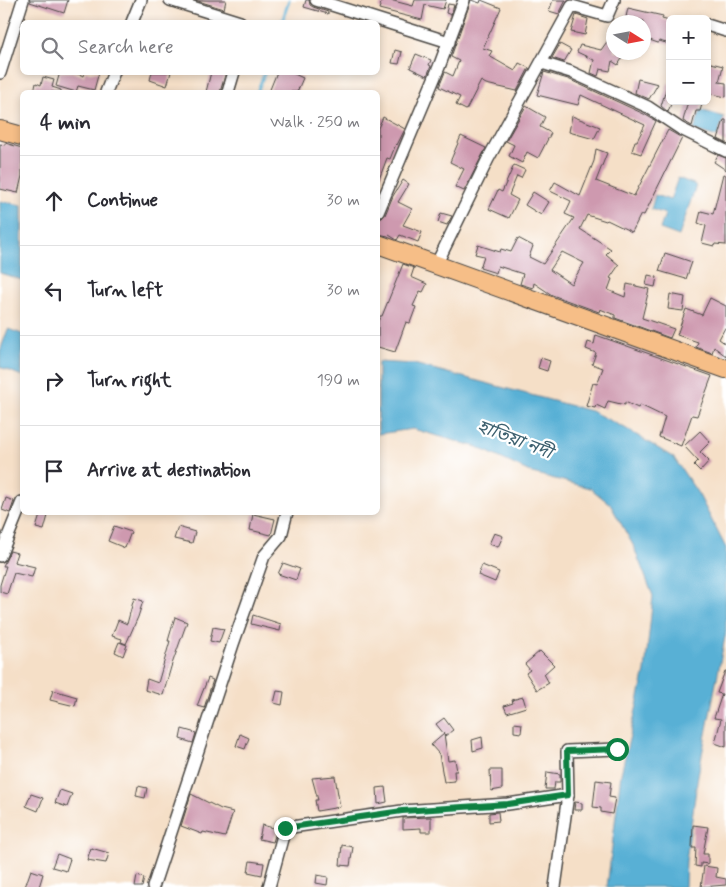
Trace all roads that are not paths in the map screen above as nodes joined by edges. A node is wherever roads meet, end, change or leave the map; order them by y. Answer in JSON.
{"nodes":[{"id":1,"x":23,"y":0,"type":"edge"},
{"id":2,"x":141,"y":0,"type":"edge"},
{"id":3,"x":170,"y":0,"type":"edge"},
{"id":4,"x":316,"y":0,"type":"edge"},
{"id":5,"x":464,"y":0,"type":"edge"},
{"id":6,"x":614,"y":0,"type":"edge"},
{"id":7,"x":133,"y":20,"type":"edge"},
{"id":8,"x":234,"y":20,"type":"edge"},
{"id":9,"x":379,"y":20,"type":"edge"},
{"id":10,"x":380,"y":20,"type":"edge"},
{"id":11,"x":711,"y":26,"type":"edge"},
{"id":12,"x":726,"y":31,"type":"edge"},
{"id":13,"x":449,"y":42,"type":"junction"},
{"id":14,"x":542,"y":63,"type":"junction"},
{"id":15,"x":0,"y":73,"type":"edge"},
{"id":16,"x":113,"y":75,"type":"edge"},
{"id":17,"x":233,"y":75,"type":"edge"},
{"id":18,"x":107,"y":90,"type":"edge"},
{"id":19,"x":229,"y":90,"type":"edge"},
{"id":20,"x":0,"y":130,"type":"edge"},
{"id":21,"x":20,"y":135,"type":"edge"},
{"id":22,"x":726,"y":151,"type":"edge"},
{"id":23,"x":380,"y":207,"type":"edge"},
{"id":24,"x":380,"y":245,"type":"edge"},
{"id":25,"x":436,"y":265,"type":"junction"},
{"id":26,"x":726,"y":369,"type":"edge"},
{"id":27,"x":20,"y":507,"type":"edge"},
{"id":28,"x":286,"y":515,"type":"edge"},
{"id":29,"x":1,"y":551,"type":"edge"},
{"id":30,"x":617,"y":749,"type":"dead end"},
{"id":31,"x":568,"y":795,"type":"junction"},
{"id":32,"x":153,"y":887,"type":"edge"},
{"id":33,"x":269,"y":887,"type":"edge"},
{"id":34,"x":555,"y":887,"type":"edge"}],
"edges":[{"from":1,"to":15,"type":"street"},
{"from":2,"to":7,"type":"street"},
{"from":3,"to":8,"type":"street"},
{"from":4,"to":9,"type":"street"},
{"from":5,"to":13,"type":"street"},
{"from":6,"to":14,"type":"street"},
{"from":10,"to":13,"type":"street"},
{"from":11,"to":12,"type":"street"},
{"from":13,"to":23,"type":"street"},
{"from":14,"to":22,"type":"street"},
{"from":14,"to":25,"type":"street"},
{"from":16,"to":18,"type":"street"},
{"from":17,"to":19,"type":"street"},
{"from":20,"to":21,"type":"main road"},
{"from":24,"to":25,"type":"main road"},
{"from":25,"to":26,"type":"main road"},
{"from":27,"to":29,"type":"street"},
{"from":28,"to":32,"type":"street"},
{"from":30,"to":31,"type":"street"},
{"from":31,"to":33,"type":"street"},
{"from":31,"to":34,"type":"street"}]}
